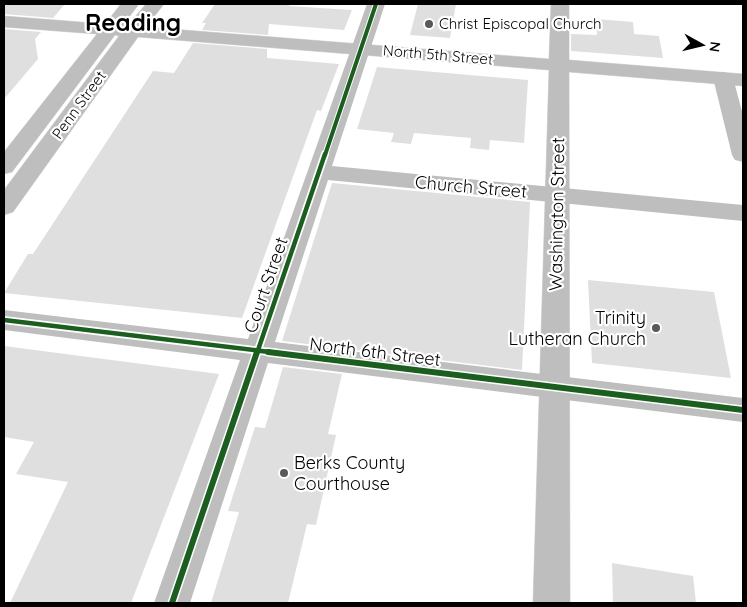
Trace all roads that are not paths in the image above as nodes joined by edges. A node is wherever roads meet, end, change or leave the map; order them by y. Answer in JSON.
{"nodes":[{"id":1,"x":130,"y":4,"type":"edge"},
{"id":2,"x":155,"y":4,"type":"edge"},
{"id":3,"x":376,"y":4,"type":"edge"},
{"id":4,"x":560,"y":4,"type":"edge"},
{"id":5,"x":4,"y":21,"type":"edge"},
{"id":6,"x":111,"y":29,"type":"junction"},
{"id":7,"x":134,"y":31,"type":"junction"},
{"id":8,"x":361,"y":49,"type":"junction"},
{"id":9,"x":559,"y":65,"type":"junction"},
{"id":10,"x":733,"y":79,"type":"edge"},
{"id":11,"x":743,"y":155,"type":"edge"},
{"id":12,"x":4,"y":167,"type":"edge"},
{"id":13,"x":319,"y":172,"type":"junction"},
{"id":14,"x":557,"y":195,"type":"junction"},
{"id":15,"x":4,"y":207,"type":"edge"},
{"id":16,"x":743,"y":213,"type":"edge"},
{"id":17,"x":4,"y":320,"type":"edge"},
{"id":18,"x":258,"y":351,"type":"junction"},
{"id":19,"x":555,"y":387,"type":"junction"},
{"id":20,"x":743,"y":410,"type":"edge"},
{"id":21,"x":172,"y":603,"type":"edge"},
{"id":22,"x":552,"y":603,"type":"edge"}],
"edges":[{"from":1,"to":6,"type":"main road","name":"Penn Street"},
{"from":2,"to":7,"type":"main road","name":"Penn Street"},
{"from":3,"to":8,"type":"main road","name":"Court Street"},
{"from":4,"to":9,"type":"main road","name":"Washington Street"},
{"from":5,"to":6,"type":"main road","name":"North 5th Street"},
{"from":6,"to":7,"type":"main road","name":"North 5th Street"},
{"from":6,"to":12,"type":"main road","name":"Penn Street"},
{"from":7,"to":8,"type":"main road","name":"North 5th Street"},
{"from":7,"to":15,"type":"main road","name":"Penn Street"},
{"from":8,"to":9,"type":"main road","name":"North 5th Street"},
{"from":8,"to":13,"type":"main road","name":"Court Street"},
{"from":9,"to":10,"type":"main road","name":"North 5th Street"},
{"from":9,"to":14,"type":"main road","name":"Washington Street"},
{"from":10,"to":11,"type":"main road"},
{"from":13,"to":14,"type":"main road","name":"Church Street"},
{"from":13,"to":18,"type":"main road","name":"Court Street"},
{"from":14,"to":16,"type":"main road","name":"Church Street"},
{"from":14,"to":19,"type":"main road","name":"Washington Street"},
{"from":17,"to":18,"type":"main road","name":"North 6th Street"},
{"from":18,"to":19,"type":"main road","name":"North 6th Street"},
{"from":18,"to":21,"type":"main road","name":"Court Street"},
{"from":19,"to":20,"type":"main road","name":"North 6th Street"},
{"from":19,"to":22,"type":"main road","name":"Washington Street"}]}
